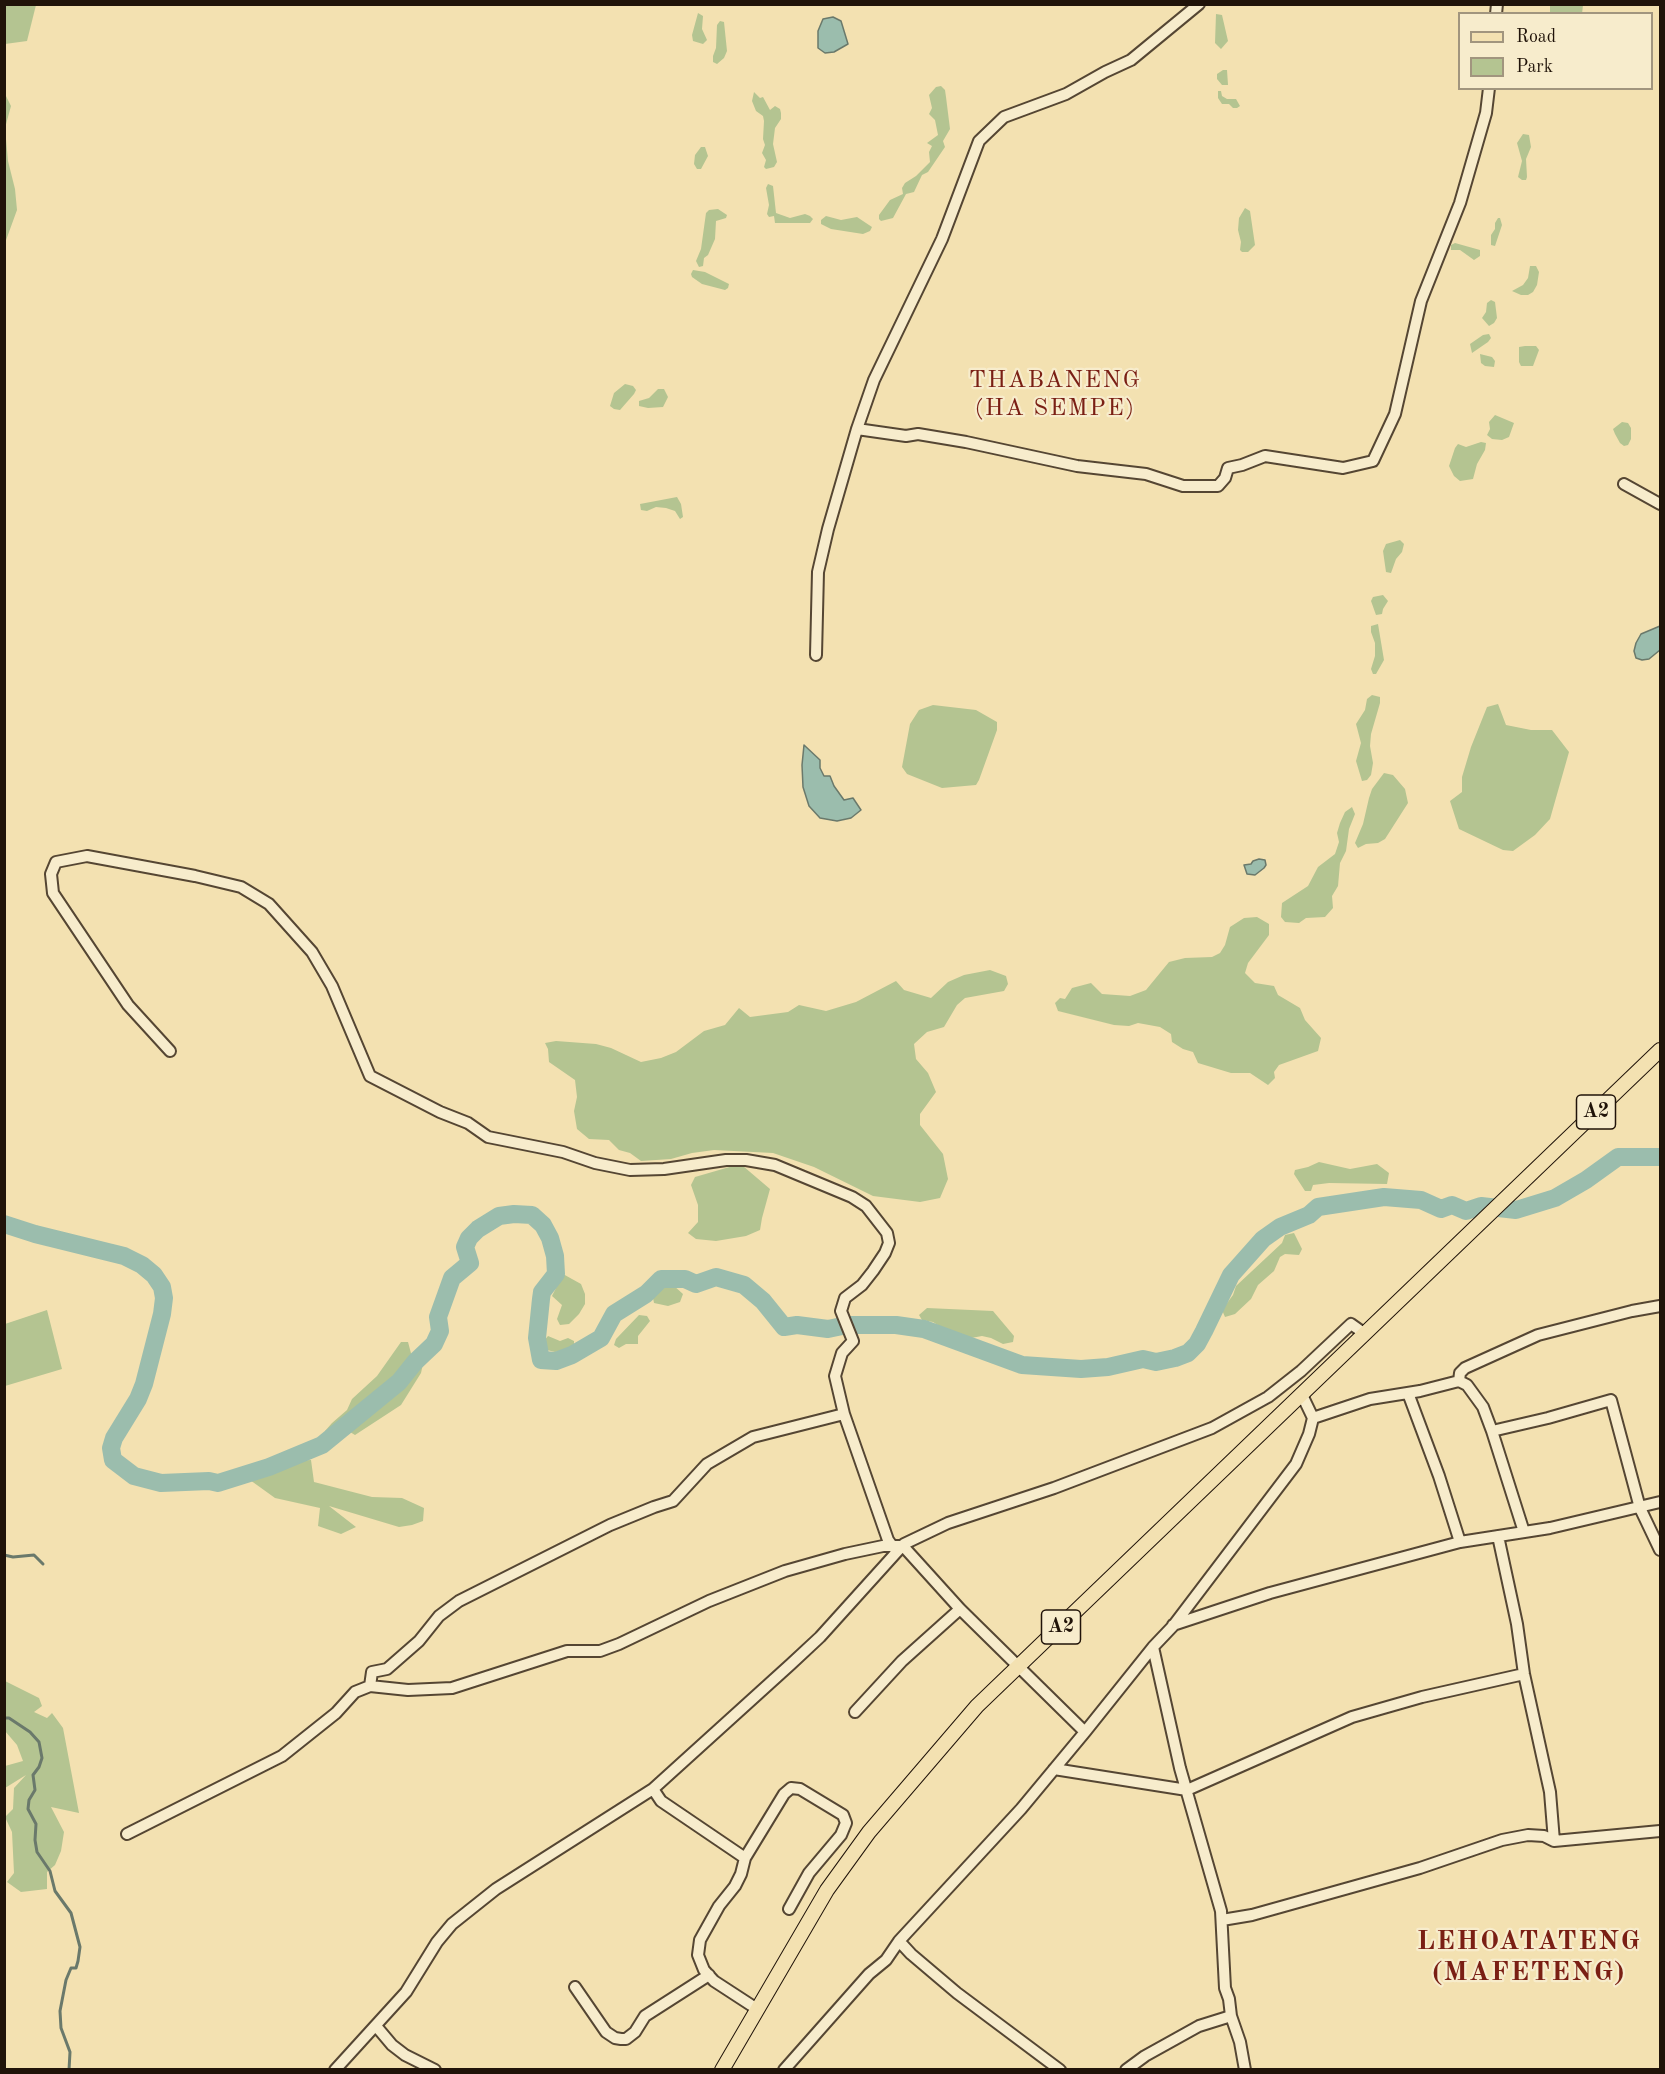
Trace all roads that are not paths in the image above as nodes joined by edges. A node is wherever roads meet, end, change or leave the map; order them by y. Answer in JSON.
{"nodes":[{"id":1,"x":1199,"y":4,"type":"edge"},
{"id":2,"x":1489,"y":90,"type":"edge"},
{"id":3,"x":857,"y":429,"type":"junction"},
{"id":4,"x":1624,"y":484,"type":"dead end"},
{"id":5,"x":1660,"y":504,"type":"edge"},
{"id":6,"x":816,"y":655,"type":"dead end"},
{"id":7,"x":1660,"y":1050,"type":"edge"},
{"id":8,"x":171,"y":1051,"type":"dead end"},
{"id":9,"x":1660,"y":1306,"type":"edge"},
{"id":10,"x":1365,"y":1334,"type":"junction"},
{"id":11,"x":1459,"y":1381,"type":"junction"},
{"id":12,"x":1408,"y":1393,"type":"junction"},
{"id":13,"x":1302,"y":1395,"type":"junction"},
{"id":14,"x":844,"y":1414,"type":"junction"},
{"id":15,"x":1312,"y":1418,"type":"junction"},
{"id":16,"x":1492,"y":1431,"type":"junction"},
{"id":17,"x":1660,"y":1502,"type":"edge"},
{"id":18,"x":1640,"y":1508,"type":"junction"},
{"id":19,"x":1524,"y":1532,"type":"junction"},
{"id":20,"x":1498,"y":1536,"type":"junction"},
{"id":21,"x":1460,"y":1542,"type":"junction"},
{"id":22,"x":898,"y":1546,"type":"junction"},
{"id":23,"x":1660,"y":1550,"type":"edge"},
{"id":24,"x":960,"y":1609,"type":"junction"},
{"id":25,"x":1173,"y":1626,"type":"junction"},
{"id":26,"x":1153,"y":1647,"type":"junction"},
{"id":27,"x":1020,"y":1667,"type":"junction"},
{"id":28,"x":1524,"y":1674,"type":"junction"},
{"id":29,"x":370,"y":1686,"type":"junction"},
{"id":30,"x":855,"y":1712,"type":"dead end"},
{"id":31,"x":1085,"y":1732,"type":"junction"},
{"id":32,"x":1054,"y":1769,"type":"junction"},
{"id":33,"x":653,"y":1789,"type":"junction"},
{"id":34,"x":1187,"y":1790,"type":"junction"},
{"id":35,"x":1660,"y":1832,"type":"edge"},
{"id":36,"x":128,"y":1834,"type":"dead end"},
{"id":37,"x":1554,"y":1841,"type":"junction"},
{"id":38,"x":745,"y":1858,"type":"junction"},
{"id":39,"x":789,"y":1909,"type":"dead end"},
{"id":40,"x":1222,"y":1920,"type":"junction"},
{"id":41,"x":899,"y":1941,"type":"junction"},
{"id":42,"x":709,"y":1975,"type":"junction"},
{"id":43,"x":575,"y":1987,"type":"dead end"},
{"id":44,"x":757,"y":2009,"type":"junction"},
{"id":45,"x":1231,"y":2016,"type":"junction"},
{"id":46,"x":376,"y":2026,"type":"junction"},
{"id":47,"x":789,"y":2068,"type":"edge"},
{"id":48,"x":335,"y":2070,"type":"edge"},
{"id":49,"x":435,"y":2070,"type":"edge"},
{"id":50,"x":722,"y":2070,"type":"edge"},
{"id":51,"x":1060,"y":2070,"type":"edge"},
{"id":52,"x":1126,"y":2070,"type":"edge"},
{"id":53,"x":1245,"y":2070,"type":"edge"}],
"edges":[{"from":1,"to":3,"type":"street"},
{"from":2,"to":3,"type":"street"},
{"from":3,"to":6,"type":"street"},
{"from":4,"to":5,"type":"street"},
{"from":7,"to":10,"type":"main road","number":"A2"},
{"from":8,"to":14,"type":"street"},
{"from":9,"to":11,"type":"street"},
{"from":10,"to":13,"type":"main road","number":"A2"},
{"from":10,"to":22,"type":"street"},
{"from":11,"to":12,"type":"street"},
{"from":11,"to":16,"type":"street"},
{"from":12,"to":15,"type":"street"},
{"from":12,"to":21,"type":"street"},
{"from":13,"to":15,"type":"street"},
{"from":13,"to":27,"type":"main road","number":"A2"},
{"from":14,"to":22,"type":"street"},
{"from":14,"to":29,"type":"street"},
{"from":15,"to":25,"type":"street"},
{"from":16,"to":18,"type":"street"},
{"from":16,"to":19,"type":"street"},
{"from":17,"to":18,"type":"street"},
{"from":18,"to":19,"type":"street"},
{"from":18,"to":23,"type":"street"},
{"from":19,"to":20,"type":"street"},
{"from":20,"to":21,"type":"street"},
{"from":20,"to":28,"type":"street"},
{"from":21,"to":25,"type":"street"},
{"from":22,"to":24,"type":"street"},
{"from":22,"to":29,"type":"street"},
{"from":22,"to":33,"type":"street"},
{"from":24,"to":27,"type":"street"},
{"from":24,"to":30,"type":"street"},
{"from":25,"to":26,"type":"street"},
{"from":26,"to":31,"type":"street"},
{"from":26,"to":34,"type":"street"},
{"from":27,"to":31,"type":"street"},
{"from":27,"to":44,"type":"main road","number":"A2"},
{"from":28,"to":34,"type":"street"},
{"from":28,"to":37,"type":"street"},
{"from":29,"to":36,"type":"street"},
{"from":31,"to":32,"type":"street"},
{"from":32,"to":34,"type":"street"},
{"from":32,"to":41,"type":"street"},
{"from":33,"to":38,"type":"street"},
{"from":33,"to":46,"type":"street"},
{"from":34,"to":40,"type":"street"},
{"from":35,"to":37,"type":"street"},
{"from":37,"to":40,"type":"street"},
{"from":38,"to":39,"type":"street"},
{"from":38,"to":42,"type":"street"},
{"from":40,"to":45,"type":"street"},
{"from":41,"to":47,"type":"street"},
{"from":41,"to":51,"type":"street"},
{"from":42,"to":43,"type":"street"},
{"from":42,"to":44,"type":"street"},
{"from":44,"to":50,"type":"main road","number":"A2"},
{"from":45,"to":52,"type":"street"},
{"from":45,"to":53,"type":"street"},
{"from":46,"to":48,"type":"street"},
{"from":46,"to":49,"type":"street"}]}
